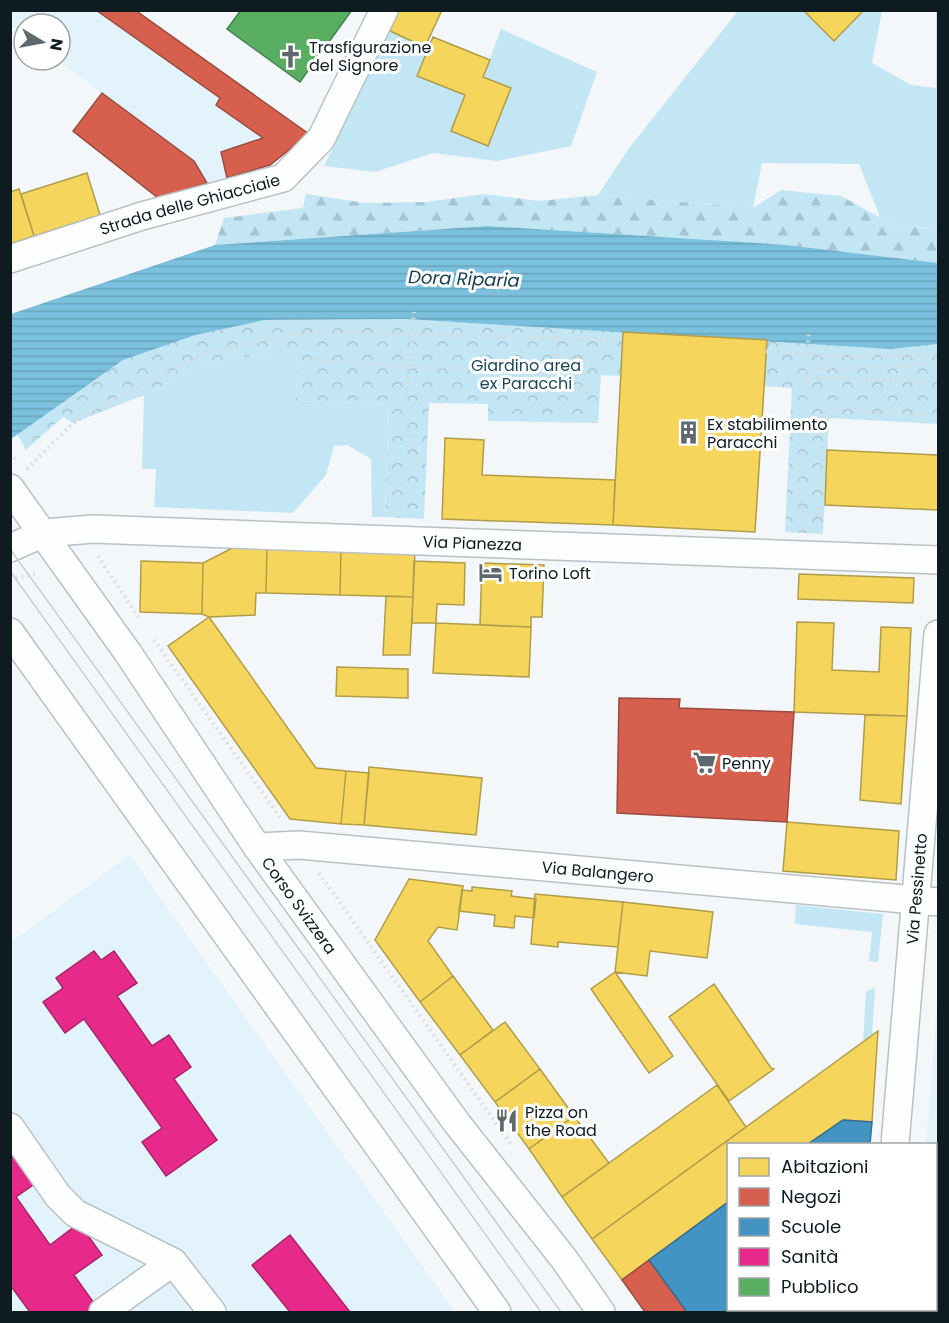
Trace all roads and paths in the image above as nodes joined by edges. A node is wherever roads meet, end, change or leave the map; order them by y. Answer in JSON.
{"nodes":[{"id":1,"x":384,"y":10,"type":"edge"},
{"id":2,"x":10,"y":258,"type":"edge"},
{"id":3,"x":414,"y":312,"type":"dead end"},
{"id":4,"x":809,"y":330,"type":"dead end"},
{"id":5,"x":555,"y":336,"type":"junction"},
{"id":6,"x":622,"y":340,"type":"dead end"},
{"id":7,"x":765,"y":351,"type":"dead end"},
{"id":8,"x":820,"y":355,"type":"junction"},
{"id":9,"x":939,"y":355,"type":"edge"},
{"id":10,"x":304,"y":359,"type":"dead end"},
{"id":11,"x":939,"y":364,"type":"edge"},
{"id":12,"x":409,"y":367,"type":"junction"},
{"id":13,"x":841,"y":369,"type":"junction"},
{"id":14,"x":806,"y":375,"type":"junction"},
{"id":15,"x":841,"y":379,"type":"junction"},
{"id":16,"x":939,"y":382,"type":"edge"},
{"id":17,"x":583,"y":390,"type":"junction"},
{"id":18,"x":599,"y":392,"type":"dead end"},
{"id":19,"x":939,"y":415,"type":"edge"},
{"id":20,"x":10,"y":453,"type":"edge"},
{"id":21,"x":15,"y":460,"type":"dead end"},
{"id":22,"x":17,"y":480,"type":"edge"},
{"id":23,"x":44,"y":533,"type":"junction"},
{"id":24,"x":391,"y":539,"type":"junction"},
{"id":25,"x":10,"y":548,"type":"edge"},
{"id":26,"x":810,"y":556,"type":"junction"},
{"id":27,"x":939,"y":560,"type":"edge"},
{"id":28,"x":102,"y":561,"type":"dead end"},
{"id":29,"x":144,"y":626,"type":"dead end"},
{"id":30,"x":939,"y":634,"type":"edge"},
{"id":31,"x":151,"y":635,"type":"dead end"},
{"id":32,"x":13,"y":637,"type":"edge"},
{"id":33,"x":299,"y":844,"type":"junction"},
{"id":34,"x":257,"y":847,"type":"junction"},
{"id":35,"x":926,"y":901,"type":"edge"},
{"id":36,"x":10,"y":1127,"type":"edge"},
{"id":37,"x":895,"y":1143,"type":"edge"},
{"id":38,"x":518,"y":1154,"type":"dead end"},
{"id":39,"x":173,"y":1262,"type":"junction"},
{"id":40,"x":104,"y":1312,"type":"edge"},
{"id":41,"x":212,"y":1312,"type":"edge"},
{"id":42,"x":497,"y":1312,"type":"edge"},
{"id":43,"x":601,"y":1312,"type":"edge"}],
"edges":[{"from":1,"to":2,"type":"street","name":"Strada delle Ghiacciaie"},
{"from":3,"to":12,"type":"path","bridge":true},
{"from":4,"to":14,"type":"path","bridge":true},
{"from":5,"to":6,"type":"path"},
{"from":5,"to":17,"type":"path"},
{"from":5,"to":22,"type":"path"},
{"from":7,"to":8,"type":"path"},
{"from":8,"to":9,"type":"path"},
{"from":8,"to":13,"type":"path"},
{"from":10,"to":12,"type":"path"},
{"from":11,"to":13,"type":"path"},
{"from":12,"to":17,"type":"path"},
{"from":12,"to":24,"type":"path"},
{"from":13,"to":15,"type":"path"},
{"from":14,"to":15,"type":"path"},
{"from":14,"to":26,"type":"path"},
{"from":15,"to":16,"type":"path"},
{"from":17,"to":18,"type":"path"},
{"from":19,"to":26,"type":"path"},
{"from":20,"to":21,"type":"path"},
{"from":22,"to":23,"type":"street","name":"Corso Svizzera"},
{"from":23,"to":24,"type":"street","name":"Via Pianezza"},
{"from":23,"to":25,"type":"street","name":"Via Pianezza"},
{"from":23,"to":34,"type":"street","name":"Corso Svizzera"},
{"from":24,"to":26,"type":"street","name":"Via Pianezza"},
{"from":26,"to":27,"type":"street","name":"Via Pianezza"},
{"from":28,"to":29,"type":"path"},
{"from":30,"to":35,"type":"street","name":"Via Pessinetto"},
{"from":31,"to":33,"type":"path"},
{"from":32,"to":42,"type":"street"},
{"from":33,"to":34,"type":"street","name":"Via Balangero"},
{"from":33,"to":35,"type":"street","name":"Via Balangero"},
{"from":33,"to":38,"type":"path"},
{"from":34,"to":43,"type":"street","name":"Corso Svizzera"},
{"from":35,"to":37,"type":"street","name":"Via Pessinetto"},
{"from":36,"to":39,"type":"street"},
{"from":39,"to":40,"type":"street"},
{"from":39,"to":41,"type":"street"}]}
